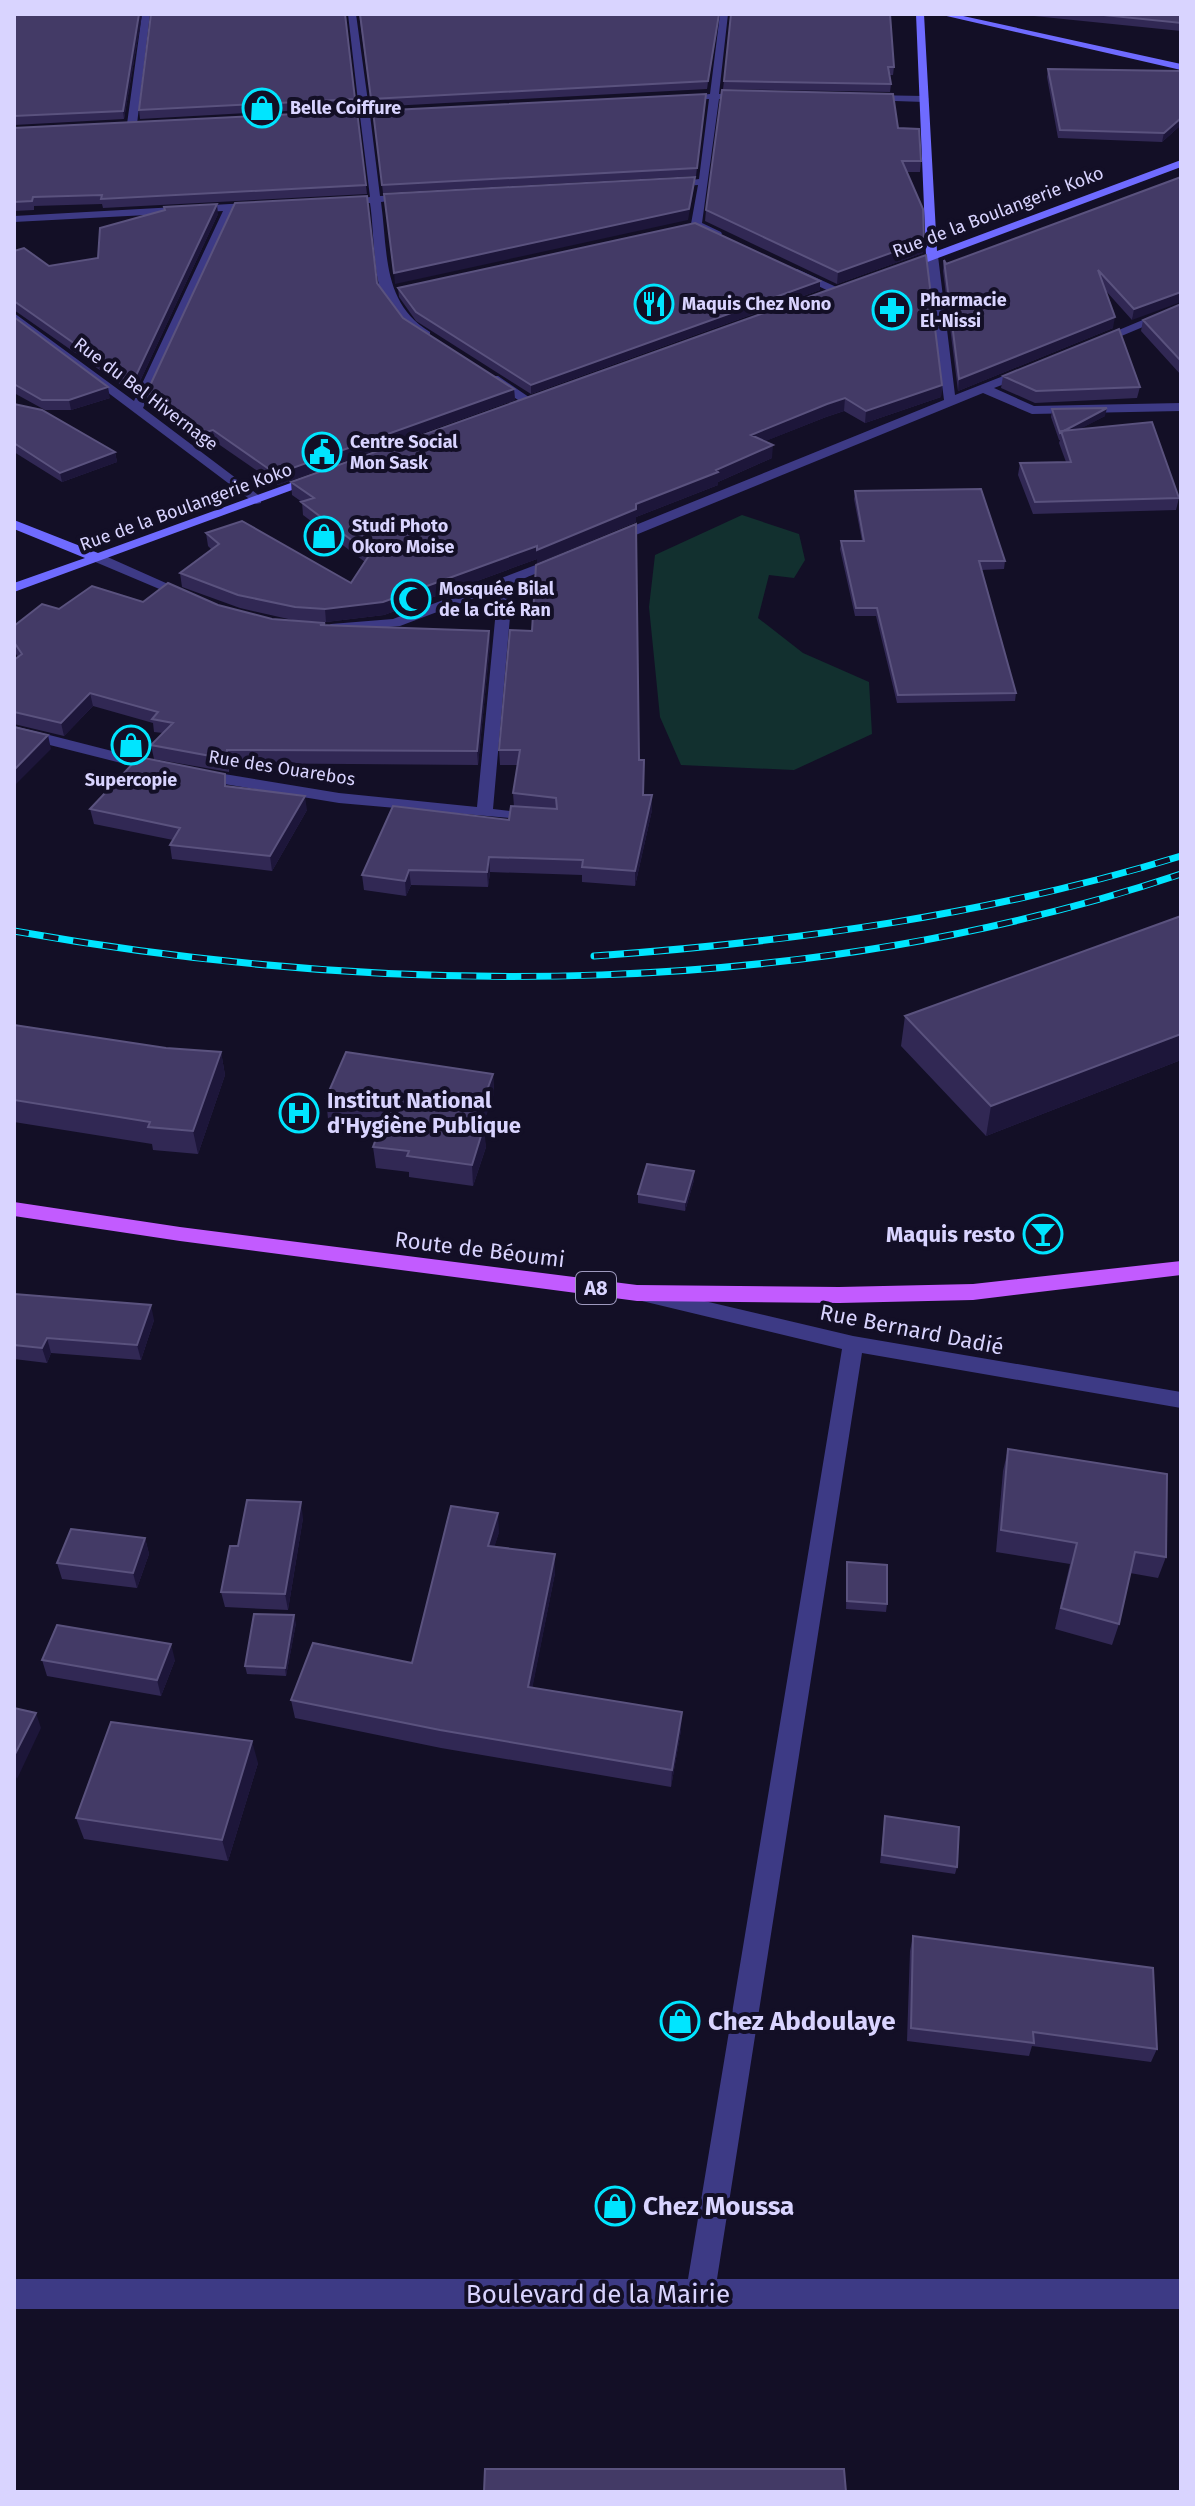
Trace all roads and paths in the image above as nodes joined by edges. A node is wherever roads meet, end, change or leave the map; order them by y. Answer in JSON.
{"nodes":[{"id":1,"x":146,"y":14,"type":"edge"},
{"id":2,"x":352,"y":14,"type":"edge"},
{"id":3,"x":724,"y":14,"type":"edge"},
{"id":4,"x":920,"y":14,"type":"edge"},
{"id":5,"x":942,"y":14,"type":"edge"},
{"id":6,"x":1181,"y":67,"type":"edge"},
{"id":7,"x":714,"y":95,"type":"junction"},
{"id":8,"x":759,"y":96,"type":"edge"},
{"id":9,"x":666,"y":97,"type":"edge"},
{"id":10,"x":849,"y":98,"type":"edge"},
{"id":11,"x":924,"y":99,"type":"junction"},
{"id":12,"x":412,"y":110,"type":"edge"},
{"id":13,"x":364,"y":113,"type":"junction"},
{"id":14,"x":318,"y":115,"type":"edge"},
{"id":15,"x":147,"y":123,"type":"edge"},
{"id":16,"x":132,"y":124,"type":"junction"},
{"id":17,"x":117,"y":125,"type":"edge"},
{"id":18,"x":1181,"y":163,"type":"edge"},
{"id":19,"x":704,"y":182,"type":"junction"},
{"id":20,"x":657,"y":184,"type":"edge"},
{"id":21,"x":423,"y":197,"type":"edge"},
{"id":22,"x":376,"y":199,"type":"junction"},
{"id":23,"x":332,"y":202,"type":"edge"},
{"id":24,"x":274,"y":205,"type":"edge"},
{"id":25,"x":230,"y":207,"type":"junction"},
{"id":26,"x":14,"y":219,"type":"edge"},
{"id":27,"x":696,"y":224,"type":"junction"},
{"id":28,"x":680,"y":228,"type":"edge"},
{"id":29,"x":724,"y":238,"type":"edge"},
{"id":30,"x":932,"y":256,"type":"junction"},
{"id":31,"x":781,"y":265,"type":"edge"},
{"id":32,"x":892,"y":271,"type":"edge"},
{"id":33,"x":852,"y":287,"type":"edge"},
{"id":34,"x":403,"y":290,"type":"edge"},
{"id":35,"x":839,"y":292,"type":"junction"},
{"id":36,"x":387,"y":293,"type":"junction"},
{"id":37,"x":824,"y":297,"type":"edge"},
{"id":38,"x":1181,"y":307,"type":"edge"},
{"id":39,"x":14,"y":316,"type":"edge"},
{"id":40,"x":436,"y":342,"type":"edge"},
{"id":41,"x":1082,"y":347,"type":"edge"},
{"id":42,"x":1039,"y":365,"type":"edge"},
{"id":43,"x":476,"y":368,"type":"edge"},
{"id":44,"x":983,"y":388,"type":"junction"},
{"id":45,"x":544,"y":397,"type":"edge"},
{"id":46,"x":950,"y":401,"type":"junction"},
{"id":47,"x":530,"y":402,"type":"junction"},
{"id":48,"x":515,"y":407,"type":"edge"},
{"id":49,"x":1181,"y":407,"type":"edge"},
{"id":50,"x":137,"y":409,"type":"junction"},
{"id":51,"x":328,"y":474,"type":"edge"},
{"id":52,"x":256,"y":500,"type":"junction"},
{"id":53,"x":14,"y":524,"type":"edge"},
{"id":54,"x":593,"y":547,"type":"edge"},
{"id":55,"x":578,"y":553,"type":"edge"},
{"id":56,"x":98,"y":558,"type":"junction"},
{"id":57,"x":506,"y":583,"type":"junction"},
{"id":58,"x":14,"y":588,"type":"edge"},
{"id":59,"x":197,"y":600,"type":"edge"},
{"id":60,"x":313,"y":628,"type":"edge"},
{"id":61,"x":14,"y":731,"type":"edge"},
{"id":62,"x":485,"y":812,"type":"junction"},
{"id":63,"x":549,"y":819,"type":"edge"},
{"id":64,"x":14,"y":1209,"type":"edge"},
{"id":65,"x":1181,"y":1268,"type":"edge"},
{"id":66,"x":637,"y":1293,"type":"junction"},
{"id":67,"x":853,"y":1344,"type":"junction"},
{"id":68,"x":1181,"y":1400,"type":"edge"},
{"id":69,"x":14,"y":2294,"type":"edge"},
{"id":70,"x":700,"y":2294,"type":"junction"},
{"id":71,"x":1181,"y":2294,"type":"edge"}],
"edges":[{"from":1,"to":16,"type":"street"},
{"from":2,"to":13,"type":"street"},
{"from":3,"to":7,"type":"street"},
{"from":4,"to":11,"type":"street"},
{"from":5,"to":6,"type":"street"},
{"from":7,"to":8,"type":"street"},
{"from":7,"to":9,"type":"street"},
{"from":7,"to":19,"type":"street"},
{"from":10,"to":11,"type":"street"},
{"from":11,"to":30,"type":"street"},
{"from":12,"to":13,"type":"street"},
{"from":13,"to":14,"type":"street"},
{"from":13,"to":22,"type":"street"},
{"from":15,"to":16,"type":"street"},
{"from":16,"to":17,"type":"street"},
{"from":18,"to":30,"type":"street","name":"Rue de la Boulangerie Koko"},
{"from":19,"to":20,"type":"street"},
{"from":19,"to":27,"type":"street"},
{"from":21,"to":22,"type":"street"},
{"from":22,"to":23,"type":"street"},
{"from":22,"to":36,"type":"street"},
{"from":24,"to":25,"type":"street"},
{"from":25,"to":26,"type":"street"},
{"from":25,"to":50,"type":"street"},
{"from":27,"to":28,"type":"street"},
{"from":27,"to":29,"type":"street"},
{"from":30,"to":32,"type":"street","name":"Rue de la Boulangerie Koko"},
{"from":30,"to":46,"type":"street"},
{"from":31,"to":35,"type":"street"},
{"from":33,"to":35,"type":"street"},
{"from":34,"to":36,"type":"street"},
{"from":35,"to":37,"type":"street"},
{"from":36,"to":40,"type":"street"},
{"from":38,"to":41,"type":"street"},
{"from":39,"to":50,"type":"street","name":"Rue du Bel Hivernage"},
{"from":42,"to":44,"type":"street"},
{"from":43,"to":47,"type":"street"},
{"from":44,"to":46,"type":"street"},
{"from":44,"to":49,"type":"street"},
{"from":45,"to":47,"type":"street"},
{"from":46,"to":54,"type":"street"},
{"from":47,"to":48,"type":"street"},
{"from":50,"to":52,"type":"street","name":"Rue du Bel Hivernage"},
{"from":51,"to":52,"type":"street","name":"Rue de la Boulangerie Koko"},
{"from":52,"to":56,"type":"street","name":"Rue de la Boulangerie Koko"},
{"from":53,"to":56,"type":"street"},
{"from":55,"to":57,"type":"street"},
{"from":56,"to":58,"type":"street","name":"Rue de la Boulangerie Koko"},
{"from":56,"to":59,"type":"street"},
{"from":57,"to":60,"type":"street"},
{"from":57,"to":62,"type":"street"},
{"from":61,"to":62,"type":"street","name":"Rue des Ouarebos"},
{"from":62,"to":63,"type":"street","name":"Rue des Ouarebos"},
{"from":64,"to":66,"type":"main road","name":"Route de Béoumi","number":"A8"},
{"from":65,"to":66,"type":"main road","name":"Route de Béoumi","number":"A8"},
{"from":66,"to":67,"type":"street","name":"Rue Bernard Dadié"},
{"from":67,"to":68,"type":"street","name":"Rue Bernard Dadié"},
{"from":67,"to":70,"type":"street"},
{"from":69,"to":70,"type":"street","name":"Boulevard de la Mairie"},
{"from":70,"to":71,"type":"street","name":"Boulevard de la Mairie"}]}
